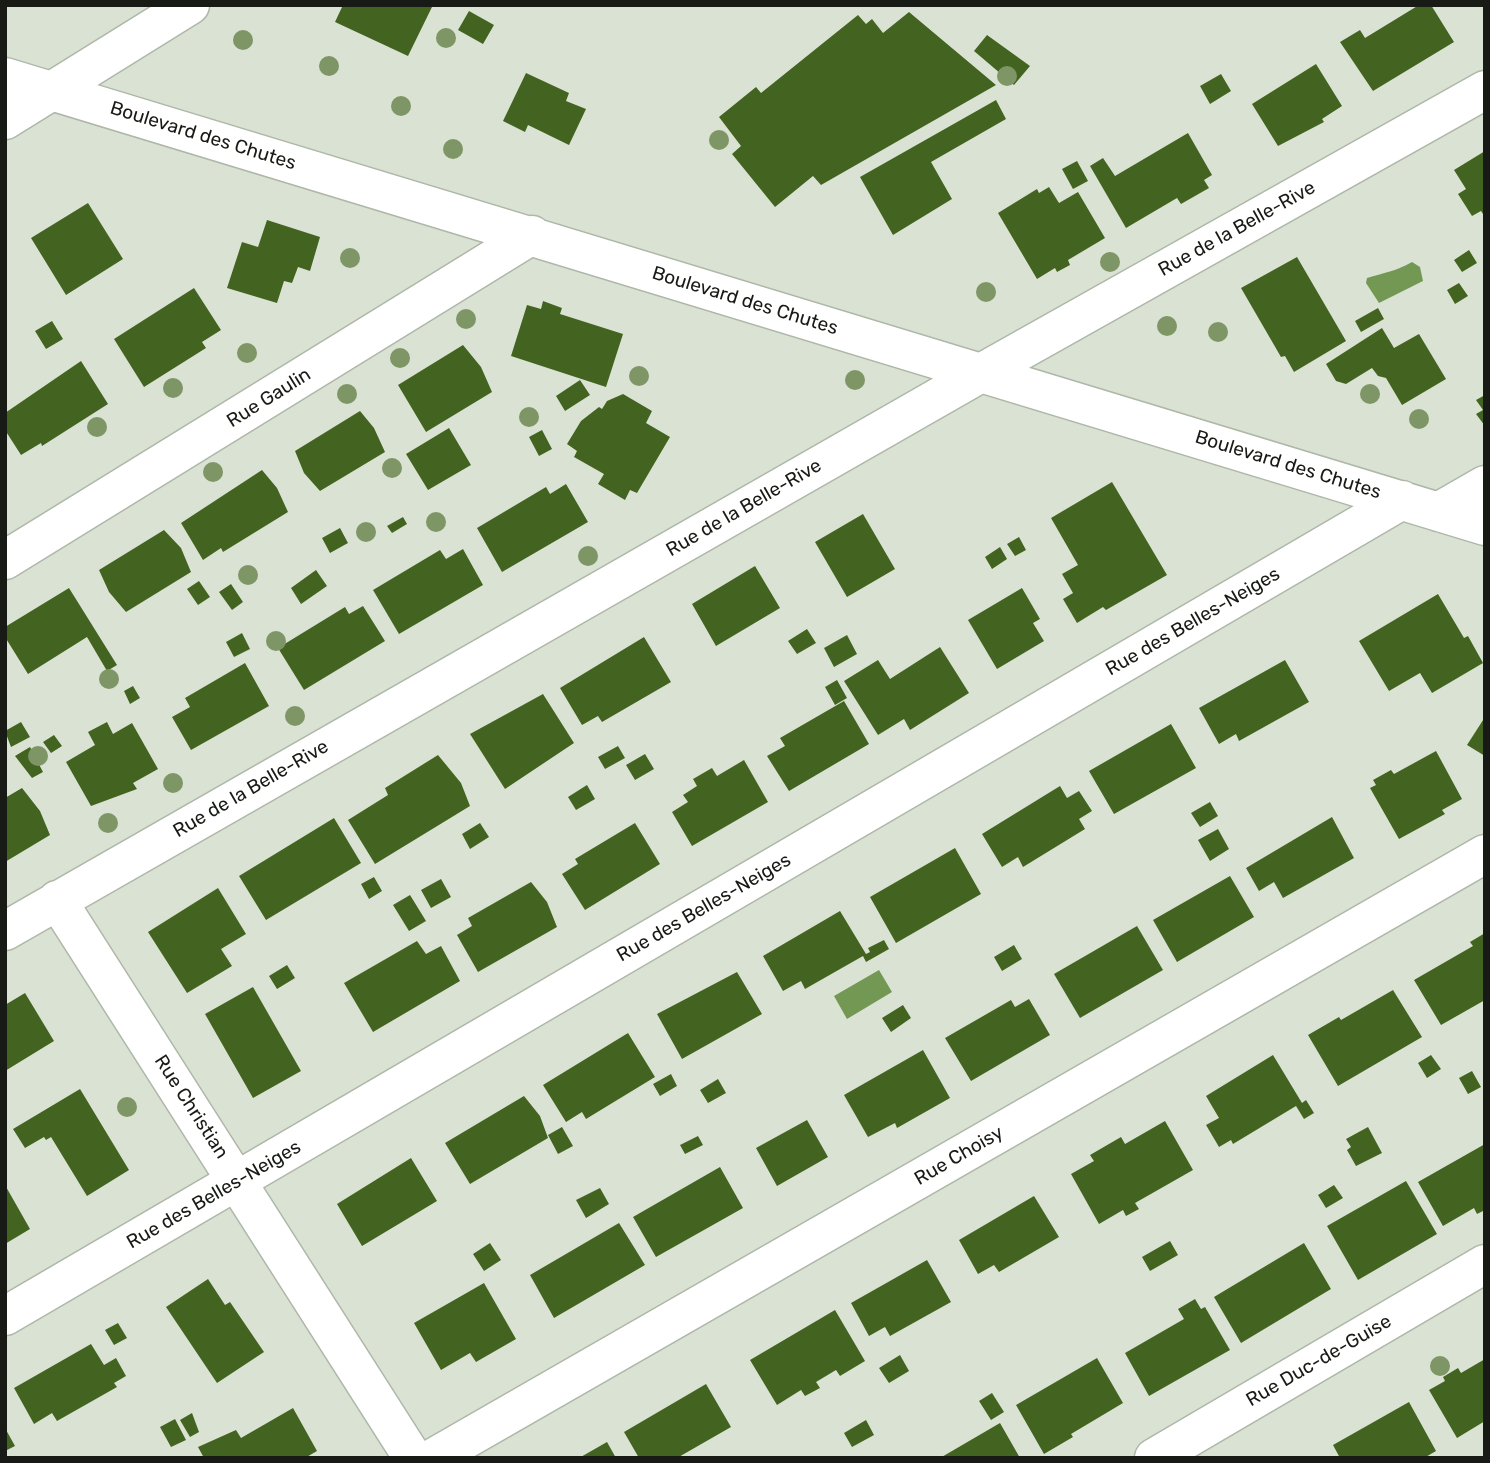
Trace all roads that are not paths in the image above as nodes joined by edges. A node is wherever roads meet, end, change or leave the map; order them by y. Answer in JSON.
{"nodes":[{"id":1,"x":190,"y":5,"type":"edge"},
{"id":2,"x":5,"y":76,"type":"edge"},
{"id":3,"x":1485,"y":90,"type":"edge"},
{"id":4,"x":51,"y":91,"type":"junction"},
{"id":5,"x":5,"y":120,"type":"edge"},
{"id":6,"x":532,"y":235,"type":"junction"},
{"id":7,"x":981,"y":373,"type":"junction"},
{"id":8,"x":1485,"y":485,"type":"edge"},
{"id":9,"x":1402,"y":500,"type":"junction"},
{"id":10,"x":1438,"y":512,"type":"junction"},
{"id":11,"x":1485,"y":526,"type":"edge"},
{"id":12,"x":5,"y":561,"type":"edge"},
{"id":13,"x":1485,"y":854,"type":"edge"},
{"id":14,"x":57,"y":900,"type":"junction"},
{"id":15,"x":5,"y":931,"type":"edge"},
{"id":16,"x":239,"y":1181,"type":"junction"},
{"id":17,"x":1485,"y":1265,"type":"edge"},
{"id":18,"x":5,"y":1316,"type":"edge"},
{"id":19,"x":413,"y":1458,"type":"edge"},
{"id":20,"x":433,"y":1458,"type":"edge"},
{"id":21,"x":1154,"y":1458,"type":"edge"}],
"edges":[{"from":1,"to":4,"type":"street"},
{"from":2,"to":4,"type":"street","name":"Boulevard des Chutes"},
{"from":3,"to":7,"type":"street","name":"Rue de la Belle-Rive"},
{"from":4,"to":5,"type":"street"},
{"from":4,"to":6,"type":"street","name":"Boulevard des Chutes"},
{"from":6,"to":7,"type":"street","name":"Boulevard des Chutes"},
{"from":6,"to":12,"type":"street","name":"Rue Gaulin"},
{"from":7,"to":9,"type":"street","name":"Boulevard des Chutes"},
{"from":7,"to":14,"type":"street","name":"Rue de la Belle-Rive"},
{"from":8,"to":10,"type":"street"},
{"from":9,"to":10,"type":"street","name":"Boulevard des Chutes"},
{"from":9,"to":16,"type":"street","name":"Rue des Belles-Neiges"},
{"from":10,"to":11,"type":"street","name":"Boulevard des Chutes"},
{"from":13,"to":20,"type":"street","name":"Rue Choisy"},
{"from":14,"to":15,"type":"street","name":"Rue de la Belle-Rive"},
{"from":14,"to":16,"type":"street","name":"Rue Christian"},
{"from":16,"to":18,"type":"street","name":"Rue des Belles-Neiges"},
{"from":16,"to":19,"type":"street","name":"Rue Christian"},
{"from":17,"to":21,"type":"street","name":"Rue Duc-de-Guise"}]}
